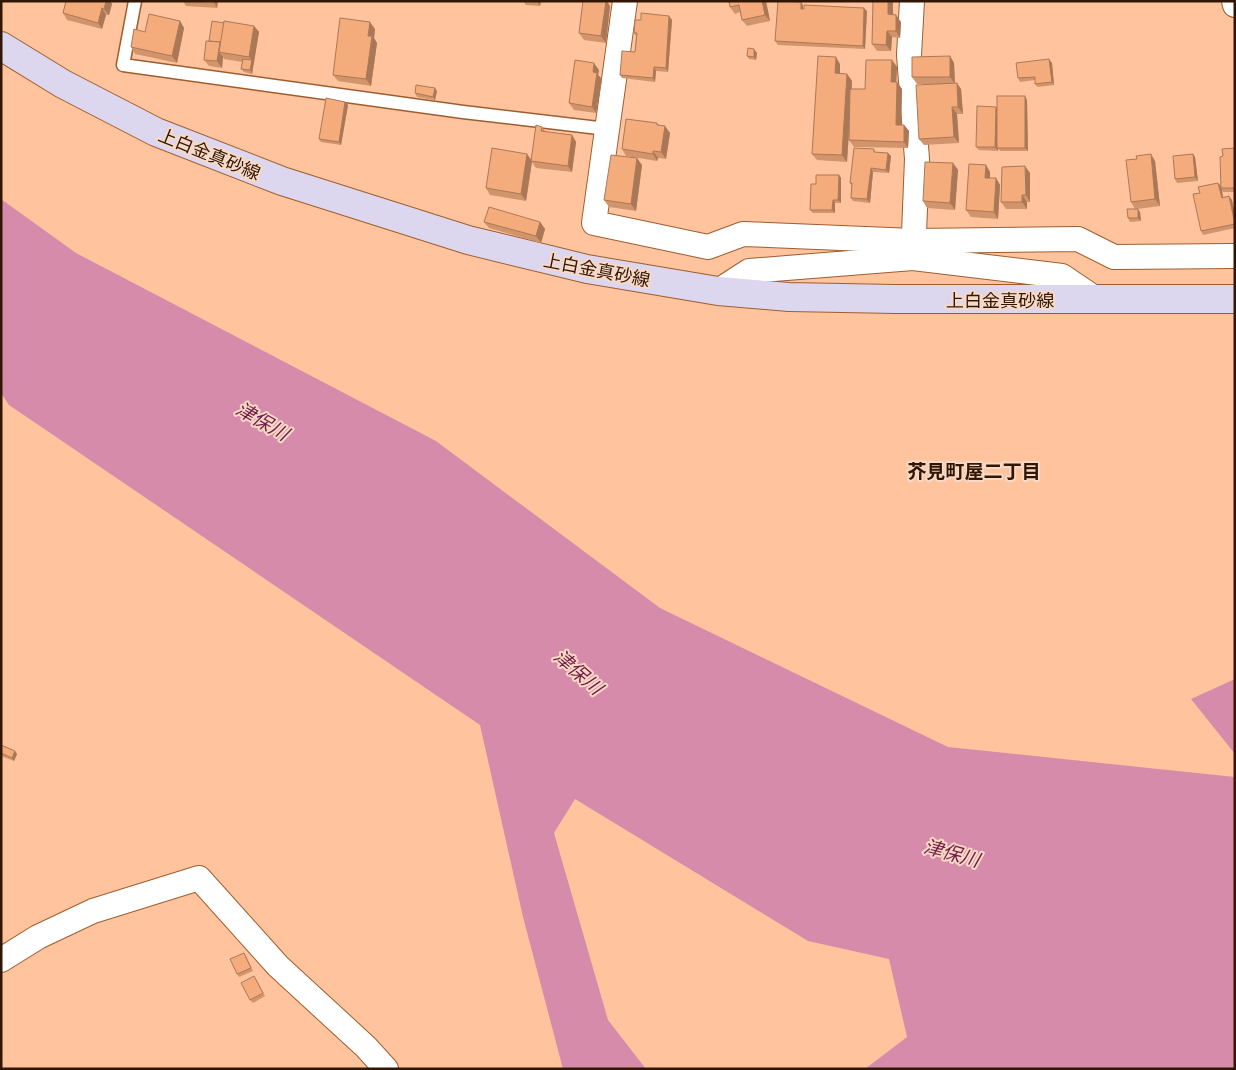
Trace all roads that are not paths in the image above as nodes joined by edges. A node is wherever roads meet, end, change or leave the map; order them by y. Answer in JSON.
{"nodes":[{"id":1,"x":135,"y":1,"type":"edge"},
{"id":2,"x":625,"y":1,"type":"edge"},
{"id":3,"x":912,"y":1,"type":"edge"},
{"id":4,"x":1234,"y":1,"type":"edge"},
{"id":5,"x":1235,"y":5,"type":"edge"},
{"id":6,"x":1,"y":46,"type":"edge"},
{"id":7,"x":607,"y":129,"type":"junction"},
{"id":8,"x":913,"y":249,"type":"junction"},
{"id":9,"x":1235,"y":256,"type":"edge"},
{"id":10,"x":718,"y":291,"type":"junction"},
{"id":11,"x":1096,"y":299,"type":"junction"},
{"id":12,"x":1235,"y":299,"type":"edge"},
{"id":13,"x":1,"y":960,"type":"edge"},
{"id":14,"x":386,"y":1069,"type":"edge"}],
"edges":[{"from":1,"to":7,"type":"lane"},
{"from":2,"to":7,"type":"street"},
{"from":3,"to":8,"type":"street"},
{"from":4,"to":5,"type":"street"},
{"from":6,"to":10,"type":"main road","name":"上白金真砂線"},
{"from":7,"to":8,"type":"street"},
{"from":8,"to":9,"type":"street"},
{"from":8,"to":10,"type":"street"},
{"from":8,"to":11,"type":"street"},
{"from":10,"to":11,"type":"main road","name":"上白金真砂線"},
{"from":11,"to":12,"type":"main road","name":"上白金真砂線"},
{"from":13,"to":14,"type":"street"}]}
